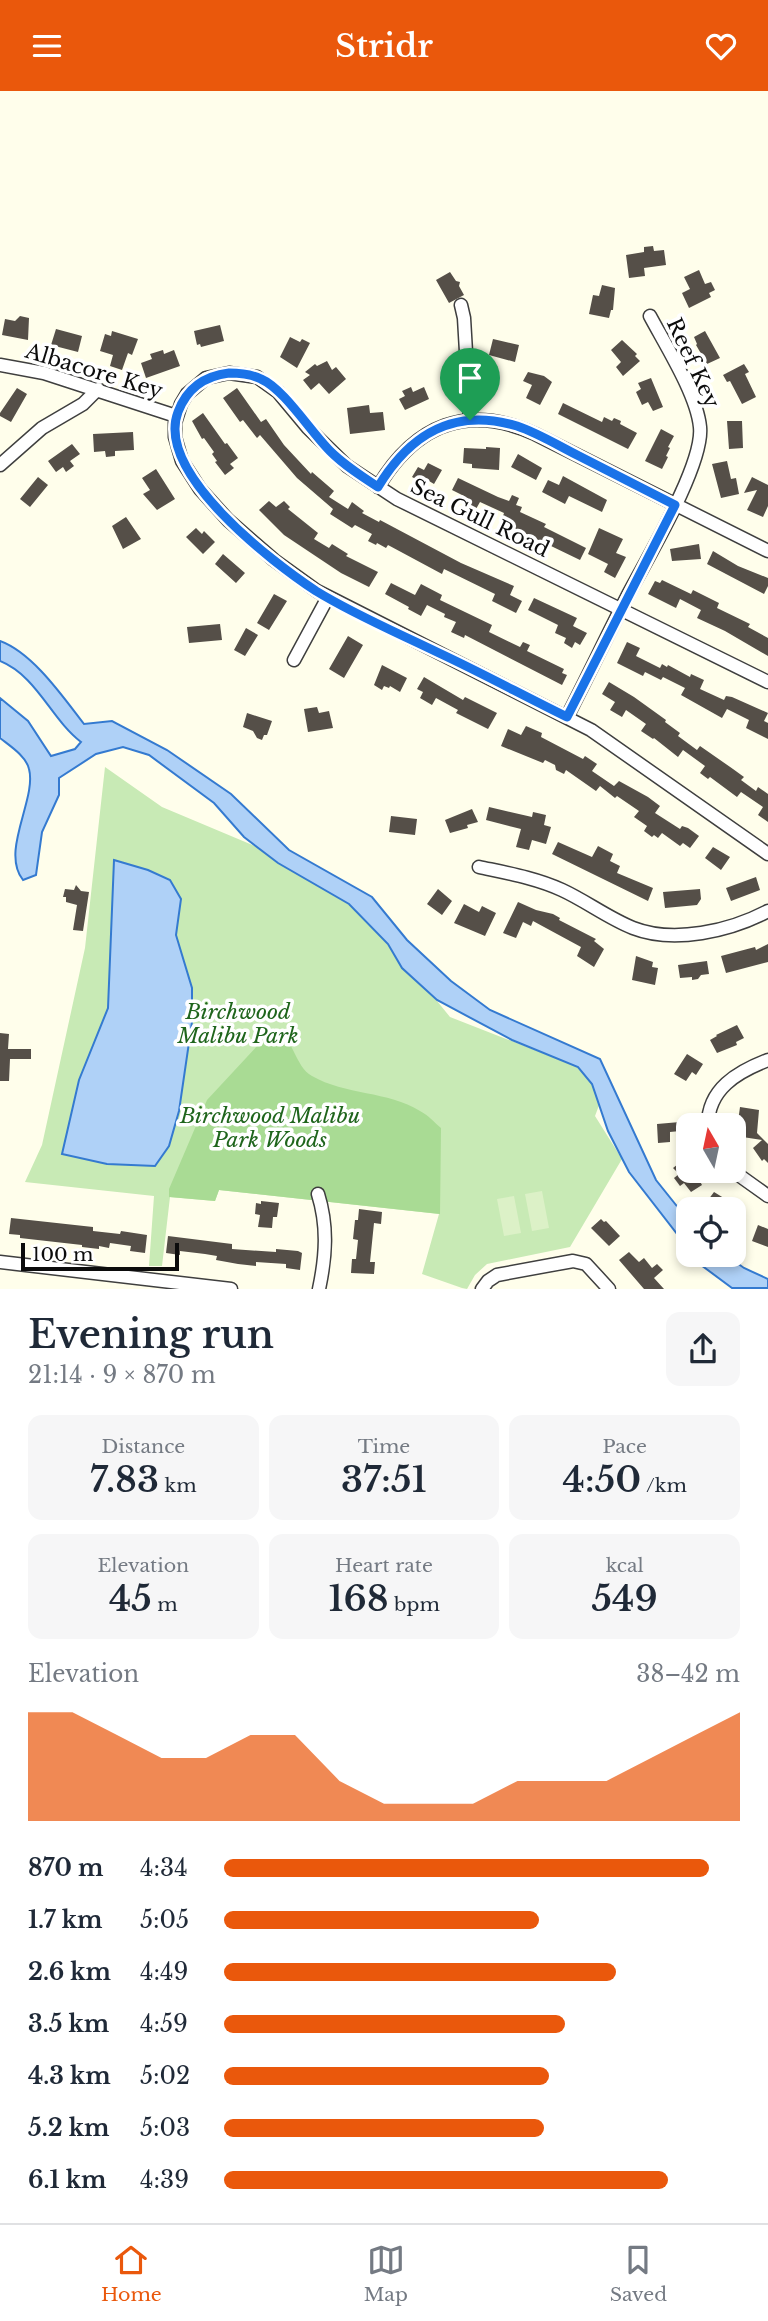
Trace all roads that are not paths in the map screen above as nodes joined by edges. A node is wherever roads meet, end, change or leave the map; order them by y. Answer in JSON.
{"nodes":[{"id":1,"x":461,"y":305,"type":"dead end"},
{"id":2,"x":650,"y":316,"type":"dead end"},
{"id":3,"x":0,"y":365,"type":"edge"},
{"id":4,"x":98,"y":389,"type":"junction"},
{"id":5,"x":176,"y":416,"type":"junction"},
{"id":6,"x":470,"y":420,"type":"junction"},
{"id":7,"x":0,"y":465,"type":"edge"},
{"id":8,"x":378,"y":487,"type":"junction"},
{"id":9,"x":675,"y":505,"type":"junction"},
{"id":10,"x":768,"y":551,"type":"edge"},
{"id":11,"x":328,"y":597,"type":"junction"},
{"id":12,"x":620,"y":611,"type":"junction"},
{"id":13,"x":294,"y":660,"type":"dead end"},
{"id":14,"x":768,"y":682,"type":"edge"},
{"id":15,"x":567,"y":717,"type":"junction"},
{"id":16,"x":768,"y":855,"type":"edge"},
{"id":17,"x":480,"y":867,"type":"dead end"},
{"id":18,"x":768,"y":911,"type":"edge"},
{"id":19,"x":768,"y":1060,"type":"edge"},
{"id":20,"x":710,"y":1113,"type":"edge"},
{"id":21,"x":746,"y":1180,"type":"edge"},
{"id":22,"x":318,"y":1194,"type":"dead end"},
{"id":23,"x":768,"y":1196,"type":"edge"},
{"id":24,"x":0,"y":1262,"type":"edge"},
{"id":25,"x":231,"y":1289,"type":"edge"},
{"id":26,"x":320,"y":1289,"type":"edge"},
{"id":27,"x":482,"y":1289,"type":"edge"},
{"id":28,"x":609,"y":1289,"type":"edge"}],
"edges":[{"from":1,"to":6,"type":"street"},
{"from":2,"to":9,"type":"street","name":"Reef Key"},
{"from":3,"to":4,"type":"street","name":"Albacore Key"},
{"from":4,"to":5,"type":"street","name":"Albacore Key"},
{"from":4,"to":7,"type":"street"},
{"from":5,"to":8,"type":"street","name":"Sea Gull Road"},
{"from":5,"to":11,"type":"street"},
{"from":6,"to":8,"type":"street"},
{"from":6,"to":9,"type":"street"},
{"from":8,"to":12,"type":"street","name":"Sea Gull Road"},
{"from":9,"to":10,"type":"street"},
{"from":9,"to":12,"type":"street","name":"Reef Key"},
{"from":11,"to":13,"type":"street"},
{"from":11,"to":15,"type":"street"},
{"from":12,"to":14,"type":"street","name":"Sea Gull Road"},
{"from":12,"to":15,"type":"street","name":"Reef Key"},
{"from":15,"to":16,"type":"street"},
{"from":17,"to":18,"type":"street"},
{"from":19,"to":20,"type":"street"},
{"from":21,"to":23,"type":"street"},
{"from":22,"to":26,"type":"street"},
{"from":24,"to":25,"type":"street"},
{"from":27,"to":28,"type":"street"}]}
